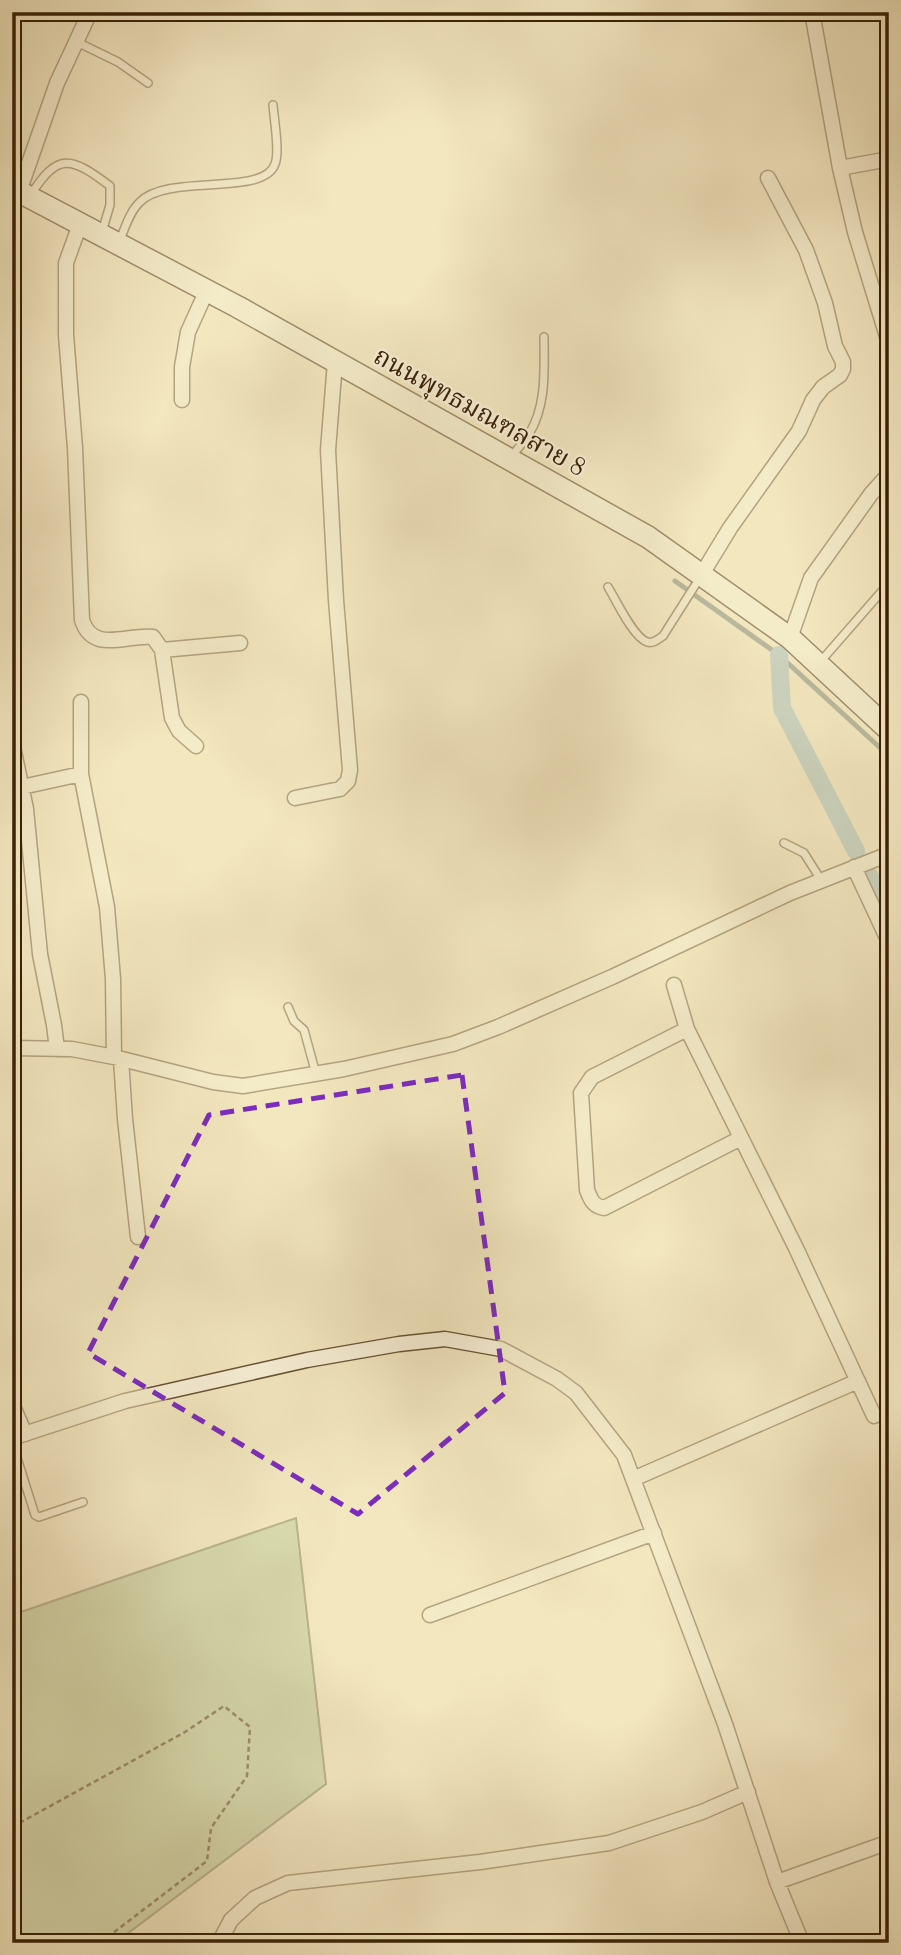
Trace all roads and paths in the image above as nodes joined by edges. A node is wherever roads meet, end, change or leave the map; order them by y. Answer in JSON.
{"nodes":[{"id":1,"x":90,"y":12,"type":"edge"},
{"id":2,"x":812,"y":12,"type":"edge"},
{"id":3,"x":77,"y":42,"type":"junction"},
{"id":4,"x":148,"y":83,"type":"dead end"},
{"id":5,"x":273,"y":105,"type":"dead end"},
{"id":6,"x":889,"y":159,"type":"edge"},
{"id":7,"x":840,"y":168,"type":"junction"},
{"id":8,"x":768,"y":178,"type":"dead end"},
{"id":9,"x":20,"y":192,"type":"edge"},
{"id":10,"x":80,"y":224,"type":"junction"},
{"id":11,"x":110,"y":239,"type":"junction"},
{"id":12,"x":207,"y":290,"type":"junction"},
{"id":13,"x":544,"y":337,"type":"dead end"},
{"id":14,"x":889,"y":343,"type":"edge"},
{"id":15,"x":335,"y":362,"type":"junction"},
{"id":16,"x":183,"y":400,"type":"dead end"},
{"id":17,"x":509,"y":459,"type":"junction"},
{"id":18,"x":889,"y":474,"type":"edge"},
{"id":19,"x":702,"y":575,"type":"junction"},
{"id":20,"x":889,"y":583,"type":"edge"},
{"id":21,"x":608,"y":587,"type":"dead end"},
{"id":22,"x":790,"y":638,"type":"junction"},
{"id":23,"x":240,"y":643,"type":"dead end"},
{"id":24,"x":162,"y":650,"type":"junction"},
{"id":25,"x":818,"y":664,"type":"junction"},
{"id":26,"x":81,"y":702,"type":"dead end"},
{"id":27,"x":889,"y":730,"type":"edge"},
{"id":28,"x":12,"y":742,"type":"edge"},
{"id":29,"x":196,"y":746,"type":"dead end"},
{"id":30,"x":81,"y":774,"type":"junction"},
{"id":31,"x":22,"y":788,"type":"junction"},
{"id":32,"x":295,"y":798,"type":"dead end"},
{"id":33,"x":784,"y":843,"type":"dead end"},
{"id":34,"x":889,"y":854,"type":"edge"},
{"id":35,"x":854,"y":867,"type":"junction"},
{"id":36,"x":822,"y":881,"type":"junction"},
{"id":37,"x":889,"y":942,"type":"edge"},
{"id":38,"x":674,"y":985,"type":"dead end"},
{"id":39,"x":288,"y":1007,"type":"dead end"},
{"id":40,"x":687,"y":1029,"type":"junction"},
{"id":41,"x":12,"y":1048,"type":"edge"},
{"id":42,"x":57,"y":1049,"type":"junction"},
{"id":43,"x":118,"y":1058,"type":"junction"},
{"id":44,"x":316,"y":1074,"type":"junction"},
{"id":45,"x":741,"y":1138,"type":"junction"},
{"id":46,"x":138,"y":1237,"type":"dead end"},
{"id":47,"x":858,"y":1381,"type":"junction"},
{"id":48,"x":12,"y":1404,"type":"edge"},
{"id":49,"x":874,"y":1416,"type":"dead end"},
{"id":50,"x":17,"y":1438,"type":"edge"},
{"id":51,"x":633,"y":1479,"type":"junction"},
{"id":52,"x":83,"y":1502,"type":"dead end"},
{"id":53,"x":653,"y":1533,"type":"junction"},
{"id":54,"x":430,"y":1615,"type":"dead end"},
{"id":55,"x":748,"y":1791,"type":"junction"},
{"id":56,"x":12,"y":1827,"type":"edge"},
{"id":57,"x":889,"y":1842,"type":"edge"},
{"id":58,"x":777,"y":1882,"type":"junction"},
{"id":59,"x":100,"y":1943,"type":"edge"},
{"id":60,"x":219,"y":1943,"type":"edge"},
{"id":61,"x":802,"y":1943,"type":"edge"}],
"edges":[{"from":1,"to":3,"type":"street"},
{"from":2,"to":7,"type":"street"},
{"from":3,"to":4,"type":"lane"},
{"from":3,"to":9,"type":"street"},
{"from":5,"to":11,"type":"lane"},
{"from":6,"to":7,"type":"street"},
{"from":7,"to":14,"type":"street"},
{"from":8,"to":19,"type":"street"},
{"from":9,"to":10,"type":"street","name":"ถนนพุทธมณฑลสาย 8"},
{"from":9,"to":11,"type":"lane"},
{"from":10,"to":11,"type":"street","name":"ถนนพุทธมณฑลสาย 8"},
{"from":10,"to":24,"type":"street"},
{"from":11,"to":12,"type":"street","name":"ถนนพุทธมณฑลสาย 8"},
{"from":12,"to":15,"type":"street","name":"ถนนพุทธมณฑลสาย 8"},
{"from":12,"to":16,"type":"street"},
{"from":13,"to":17,"type":"lane"},
{"from":15,"to":17,"type":"street","name":"ถนนพุทธมณฑลสาย 8"},
{"from":15,"to":32,"type":"street"},
{"from":17,"to":19,"type":"street","name":"ถนนพุทธมณฑลสาย 8"},
{"from":18,"to":22,"type":"street"},
{"from":19,"to":21,"type":"lane"},
{"from":19,"to":22,"type":"street","name":"ถนนพุทธมณฑลสาย 8"},
{"from":20,"to":25,"type":"lane"},
{"from":22,"to":25,"type":"street","name":"ถนนพุทธมณฑลสาย 8"},
{"from":23,"to":24,"type":"street"},
{"from":24,"to":29,"type":"street"},
{"from":25,"to":27,"type":"street","name":"ถนนพุทธมณฑลสาย 8"},
{"from":26,"to":30,"type":"street"},
{"from":28,"to":31,"type":"street"},
{"from":30,"to":31,"type":"street"},
{"from":30,"to":43,"type":"street"},
{"from":31,"to":42,"type":"street"},
{"from":33,"to":36,"type":"lane"},
{"from":34,"to":35,"type":"street"},
{"from":35,"to":36,"type":"street"},
{"from":35,"to":37,"type":"street"},
{"from":36,"to":44,"type":"street"},
{"from":38,"to":40,"type":"street"},
{"from":39,"to":44,"type":"lane"},
{"from":40,"to":45,"type":"street"},
{"from":40,"to":45,"type":"street"},
{"from":41,"to":42,"type":"street"},
{"from":42,"to":43,"type":"street"},
{"from":43,"to":44,"type":"street"},
{"from":43,"to":46,"type":"street"},
{"from":45,"to":47,"type":"street"},
{"from":47,"to":49,"type":"street"},
{"from":47,"to":51,"type":"street"},
{"from":48,"to":50,"type":"street"},
{"from":50,"to":51,"type":"street"},
{"from":50,"to":52,"type":"lane"},
{"from":51,"to":53,"type":"street"},
{"from":53,"to":54,"type":"street"},
{"from":53,"to":55,"type":"street"},
{"from":55,"to":58,"type":"street"},
{"from":55,"to":60,"type":"street"},
{"from":56,"to":59,"type":"path"},
{"from":57,"to":58,"type":"street"},
{"from":58,"to":61,"type":"street"}]}
